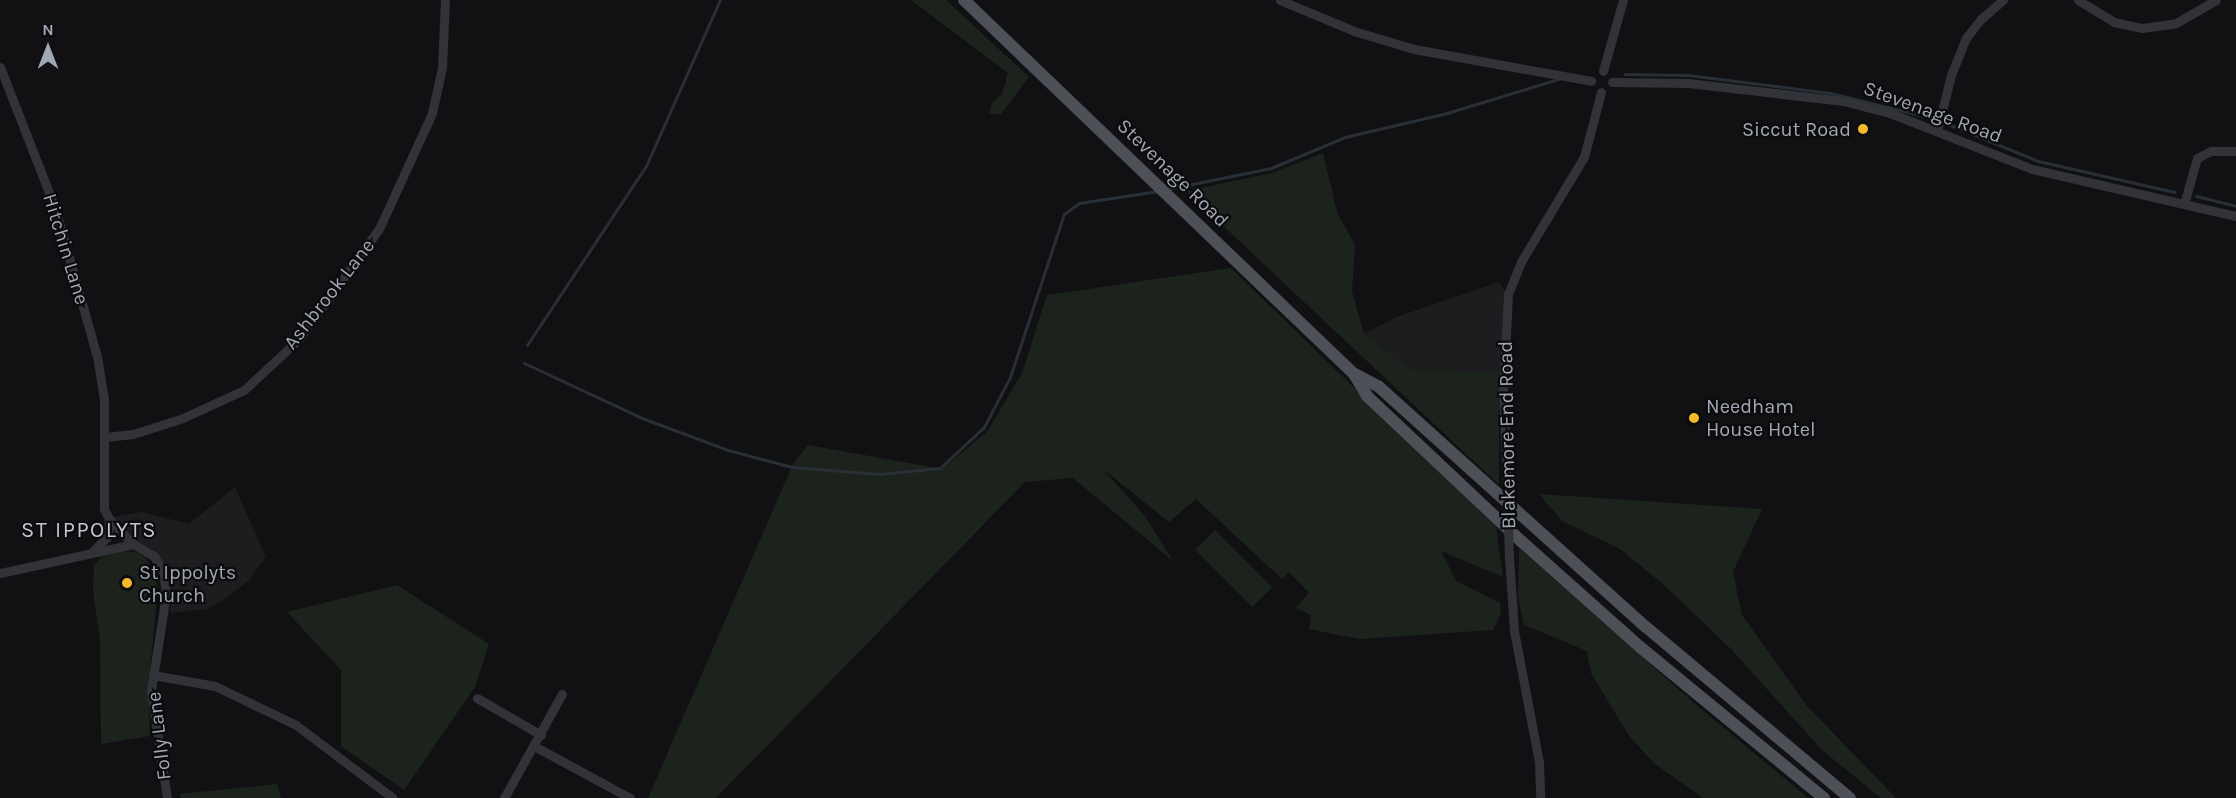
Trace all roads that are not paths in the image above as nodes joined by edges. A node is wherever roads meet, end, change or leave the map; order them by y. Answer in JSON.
{"nodes":[{"id":1,"x":445,"y":0,"type":"edge"},
{"id":2,"x":964,"y":0,"type":"edge"},
{"id":3,"x":1280,"y":0,"type":"edge"},
{"id":4,"x":1623,"y":0,"type":"edge"},
{"id":5,"x":2003,"y":0,"type":"edge"},
{"id":6,"x":2078,"y":0,"type":"edge"},
{"id":7,"x":2216,"y":0,"type":"edge"},
{"id":8,"x":0,"y":67,"type":"edge"},
{"id":9,"x":1603,"y":71,"type":"junction"},
{"id":10,"x":1591,"y":81,"type":"junction"},
{"id":11,"x":1612,"y":82,"type":"junction"},
{"id":12,"x":1601,"y":92,"type":"junction"},
{"id":13,"x":1937,"y":131,"type":"junction"},
{"id":14,"x":2236,"y":151,"type":"edge"},
{"id":15,"x":2184,"y":204,"type":"junction"},
{"id":16,"x":2236,"y":216,"type":"edge"},
{"id":17,"x":1354,"y":374,"type":"junction"},
{"id":18,"x":105,"y":437,"type":"junction"},
{"id":19,"x":108,"y":519,"type":"junction"},
{"id":20,"x":133,"y":544,"type":"junction"},
{"id":21,"x":91,"y":553,"type":"junction"},
{"id":22,"x":0,"y":573,"type":"edge"},
{"id":23,"x":153,"y":675,"type":"junction"},
{"id":24,"x":562,"y":694,"type":"dead end"},
{"id":25,"x":477,"y":698,"type":"dead end"},
{"id":26,"x":541,"y":735,"type":"junction"},
{"id":27,"x":534,"y":746,"type":"junction"},
{"id":28,"x":167,"y":798,"type":"edge"},
{"id":29,"x":393,"y":798,"type":"edge"},
{"id":30,"x":504,"y":798,"type":"edge"},
{"id":31,"x":630,"y":798,"type":"edge"},
{"id":32,"x":1540,"y":798,"type":"edge"},
{"id":33,"x":1824,"y":798,"type":"edge"},
{"id":34,"x":1850,"y":798,"type":"edge"}],
"edges":[{"from":1,"to":18,"type":"street","name":"Ashbrook Lane"},
{"from":2,"to":17,"type":"main road","name":"Stevenage Road"},
{"from":3,"to":10,"type":"street"},
{"from":4,"to":9,"type":"street"},
{"from":5,"to":13,"type":"street"},
{"from":6,"to":7,"type":"street"},
{"from":8,"to":18,"type":"street","name":"Hitchin Lane"},
{"from":9,"to":10,"type":"street"},
{"from":9,"to":11,"type":"street"},
{"from":10,"to":12,"type":"street"},
{"from":11,"to":12,"type":"street"},
{"from":11,"to":13,"type":"street","name":"Stevenage Road"},
{"from":12,"to":32,"type":"street","name":"Blakemore End Road","bridge":true},
{"from":13,"to":15,"type":"street","name":"Stevenage Road"},
{"from":14,"to":15,"type":"street"},
{"from":15,"to":16,"type":"street","name":"Stevenage Road"},
{"from":17,"to":33,"type":"main road"},
{"from":17,"to":34,"type":"main road"},
{"from":18,"to":19,"type":"street"},
{"from":19,"to":20,"type":"street"},
{"from":19,"to":21,"type":"street"},
{"from":20,"to":21,"type":"street"},
{"from":20,"to":23,"type":"street"},
{"from":21,"to":22,"type":"street"},
{"from":23,"to":28,"type":"street","name":"Folly Lane"},
{"from":23,"to":29,"type":"street"},
{"from":24,"to":26,"type":"street"},
{"from":25,"to":26,"type":"street"},
{"from":26,"to":27,"type":"street"},
{"from":27,"to":30,"type":"street"},
{"from":27,"to":31,"type":"street"}]}
